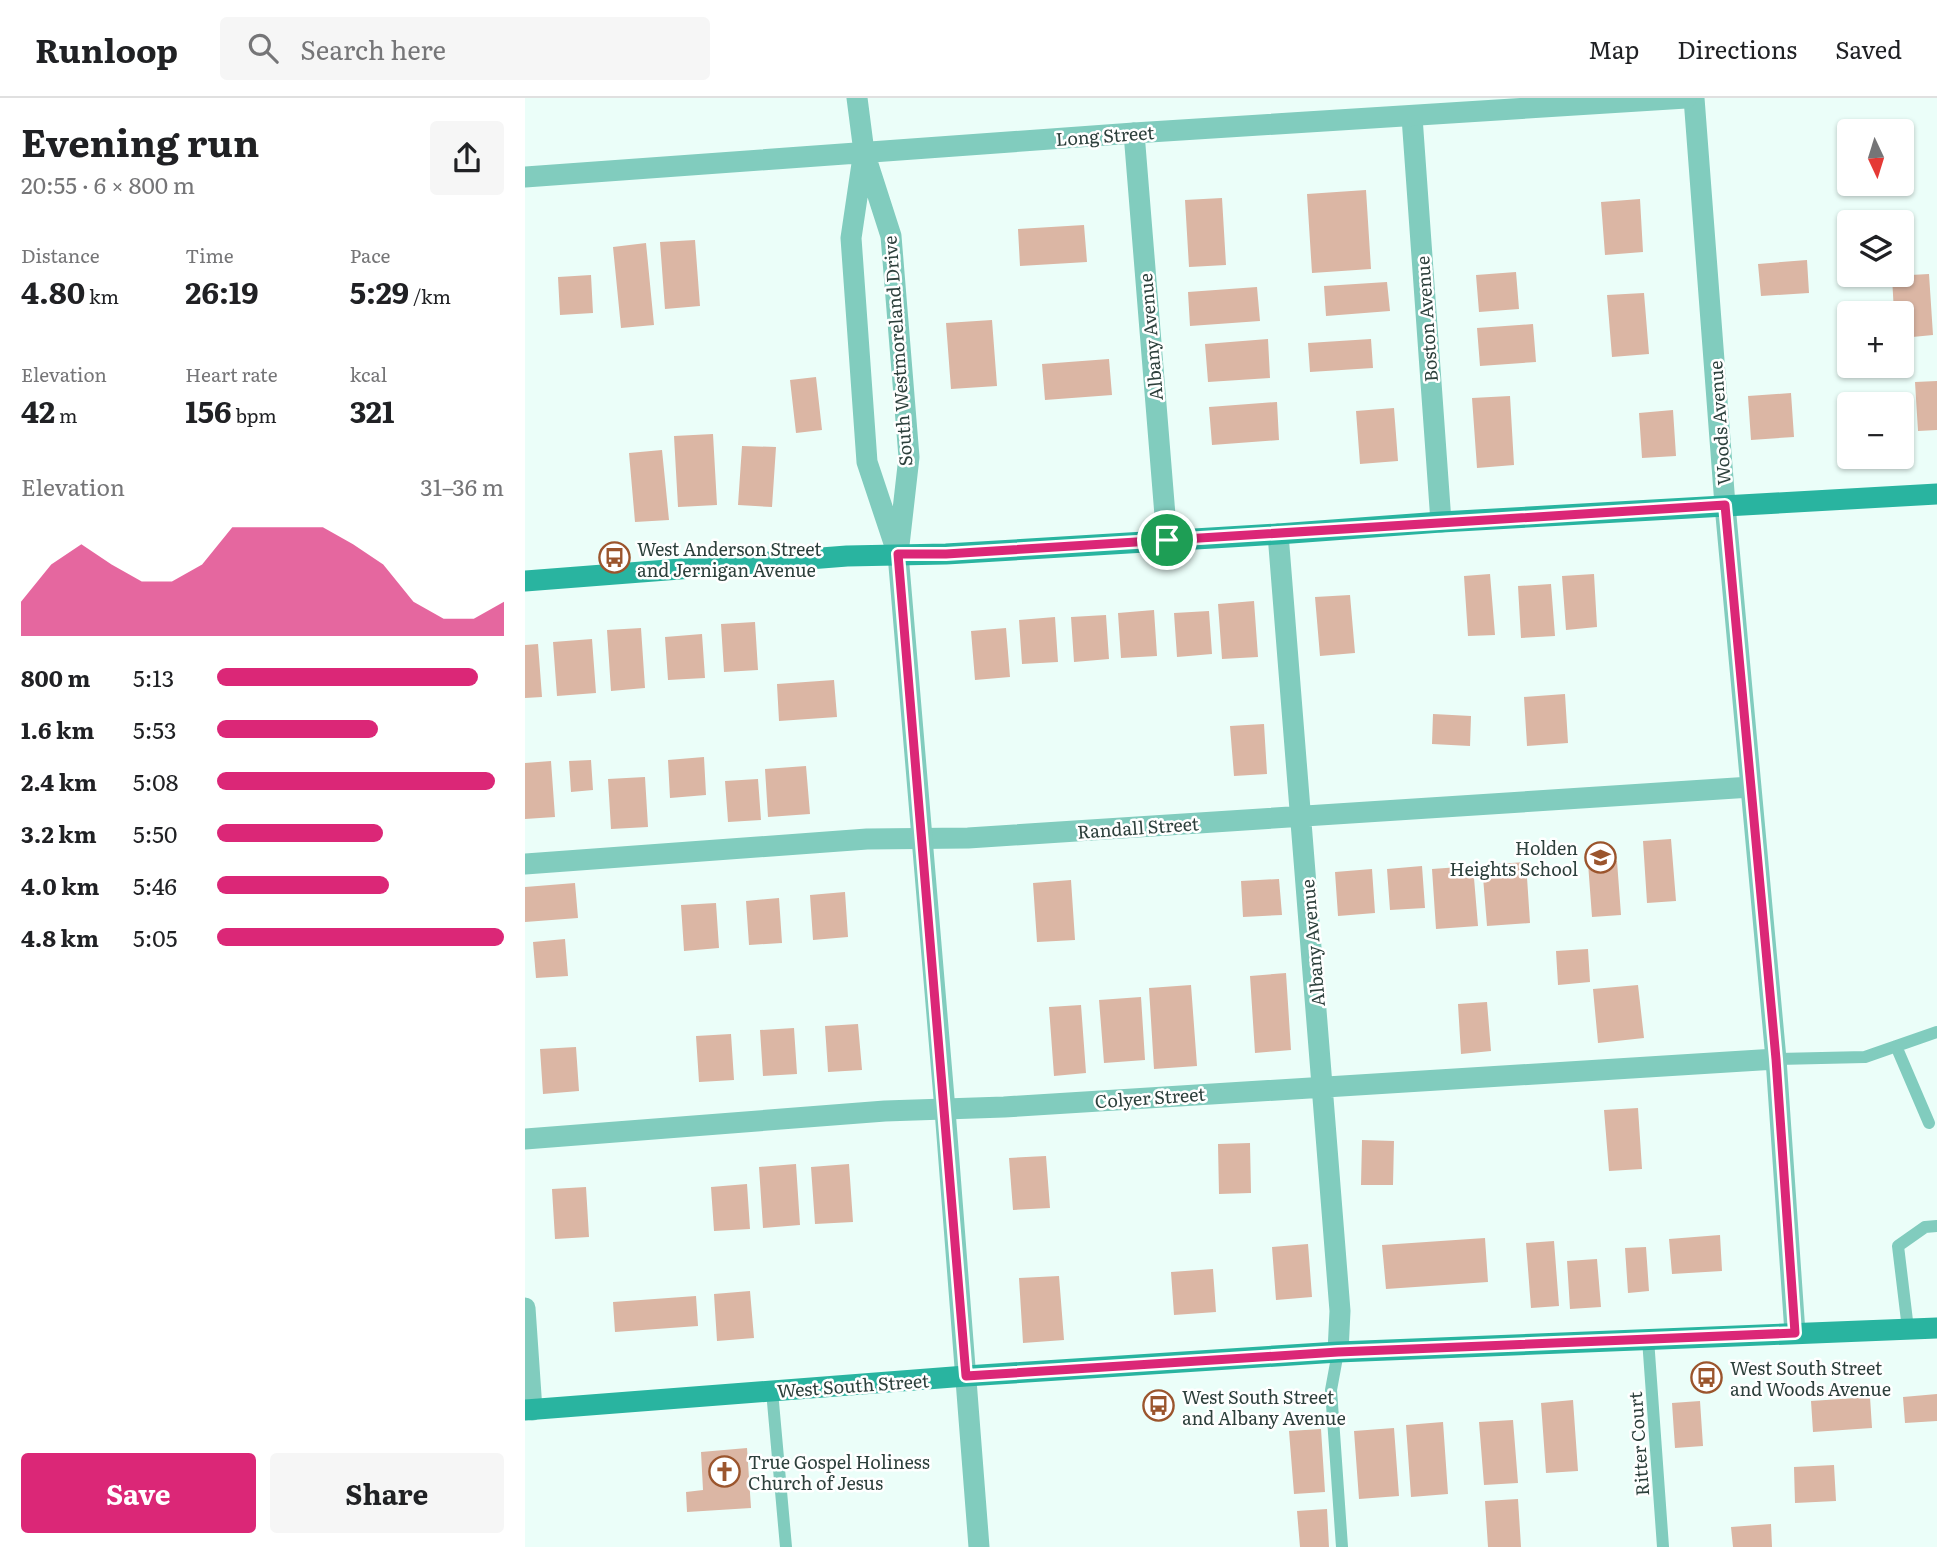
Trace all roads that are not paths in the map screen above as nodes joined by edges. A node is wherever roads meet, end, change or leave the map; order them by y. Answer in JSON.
{"nodes":[{"id":1,"x":857,"y":98,"type":"edge"},
{"id":2,"x":1686,"y":98,"type":"edge"},
{"id":3,"x":1694,"y":98,"type":"edge"},
{"id":4,"x":1412,"y":117,"type":"junction"},
{"id":5,"x":1134,"y":133,"type":"junction"},
{"id":6,"x":864,"y":152,"type":"junction"},
{"id":7,"x":525,"y":177,"type":"edge"},
{"id":8,"x":1937,"y":494,"type":"edge"},
{"id":9,"x":1725,"y":505,"type":"junction"},
{"id":10,"x":1441,"y":522,"type":"junction"},
{"id":11,"x":1278,"y":534,"type":"junction"},
{"id":12,"x":1167,"y":540,"type":"junction"},
{"id":13,"x":898,"y":554,"type":"junction"},
{"id":14,"x":525,"y":581,"type":"edge"},
{"id":15,"x":1751,"y":787,"type":"junction"},
{"id":16,"x":1302,"y":817,"type":"junction"},
{"id":17,"x":921,"y":838,"type":"junction"},
{"id":18,"x":525,"y":864,"type":"edge"},
{"id":19,"x":1937,"y":1032,"type":"edge"},
{"id":20,"x":1896,"y":1046,"type":"junction"},
{"id":21,"x":1776,"y":1059,"type":"junction"},
{"id":22,"x":1324,"y":1086,"type":"junction"},
{"id":23,"x":945,"y":1110,"type":"junction"},
{"id":24,"x":1929,"y":1123,"type":"dead end"},
{"id":25,"x":525,"y":1139,"type":"edge"},
{"id":26,"x":1937,"y":1226,"type":"edge"},
{"id":27,"x":525,"y":1308,"type":"edge"},
{"id":28,"x":1937,"y":1328,"type":"edge"},
{"id":29,"x":1908,"y":1329,"type":"junction"},
{"id":30,"x":1795,"y":1333,"type":"junction"},
{"id":31,"x":1648,"y":1339,"type":"junction"},
{"id":32,"x":1338,"y":1352,"type":"junction"},
{"id":33,"x":966,"y":1376,"type":"junction"},
{"id":34,"x":772,"y":1391,"type":"junction"},
{"id":35,"x":529,"y":1410,"type":"edge"},
{"id":36,"x":786,"y":1547,"type":"edge"},
{"id":37,"x":979,"y":1547,"type":"edge"},
{"id":38,"x":1342,"y":1547,"type":"edge"},
{"id":39,"x":1663,"y":1547,"type":"edge"}],
"edges":[{"from":1,"to":6,"type":"street","name":"South Westmoreland Drive"},
{"from":2,"to":4,"type":"street","name":"Long Street"},
{"from":3,"to":9,"type":"street","name":"Woods Avenue"},
{"from":4,"to":5,"type":"street","name":"Long Street"},
{"from":4,"to":10,"type":"street","name":"Boston Avenue"},
{"from":5,"to":6,"type":"street","name":"Long Street"},
{"from":5,"to":12,"type":"street","name":"Albany Avenue"},
{"from":6,"to":7,"type":"street","name":"Long Street"},
{"from":6,"to":13,"type":"street","name":"South Westmoreland Drive"},
{"from":6,"to":13,"type":"street","name":"South Westmoreland Drive"},
{"from":8,"to":9,"type":"main road"},
{"from":9,"to":10,"type":"main road"},
{"from":9,"to":15,"type":"street","name":"Woods Avenue"},
{"from":10,"to":11,"type":"main road"},
{"from":11,"to":12,"type":"main road"},
{"from":11,"to":16,"type":"street","name":"Albany Avenue"},
{"from":12,"to":13,"type":"main road"},
{"from":13,"to":14,"type":"main road"},
{"from":13,"to":17,"type":"street","name":"South Westmoreland Drive"},
{"from":15,"to":16,"type":"street","name":"Randall Street"},
{"from":15,"to":21,"type":"street","name":"Woods Avenue"},
{"from":16,"to":17,"type":"street","name":"Randall Street"},
{"from":16,"to":22,"type":"street","name":"Albany Avenue"},
{"from":17,"to":18,"type":"street","name":"Randall Street"},
{"from":17,"to":23,"type":"street","name":"South Westmoreland Drive"},
{"from":19,"to":20,"type":"lane"},
{"from":20,"to":21,"type":"lane"},
{"from":20,"to":24,"type":"lane"},
{"from":21,"to":22,"type":"street","name":"Colyer Street"},
{"from":21,"to":30,"type":"street","name":"Woods Avenue"},
{"from":22,"to":23,"type":"street","name":"Colyer Street"},
{"from":22,"to":32,"type":"street","name":"Albany Avenue"},
{"from":23,"to":25,"type":"street","name":"Colyer Street"},
{"from":23,"to":33,"type":"street","name":"South Westmoreland Drive"},
{"from":26,"to":29,"type":"lane"},
{"from":27,"to":35,"type":"street"},
{"from":28,"to":29,"type":"main road","name":"West South Street"},
{"from":29,"to":30,"type":"main road","name":"West South Street"},
{"from":30,"to":31,"type":"main road","name":"West South Street"},
{"from":31,"to":32,"type":"main road","name":"West South Street"},
{"from":31,"to":39,"type":"lane","name":"Ritter Court"},
{"from":32,"to":33,"type":"main road","name":"West South Street"},
{"from":32,"to":38,"type":"lane"},
{"from":33,"to":34,"type":"main road","name":"West South Street"},
{"from":33,"to":37,"type":"street","name":"South Westmoreland Drive"},
{"from":34,"to":35,"type":"main road","name":"West South Street"},
{"from":34,"to":36,"type":"lane"}]}
